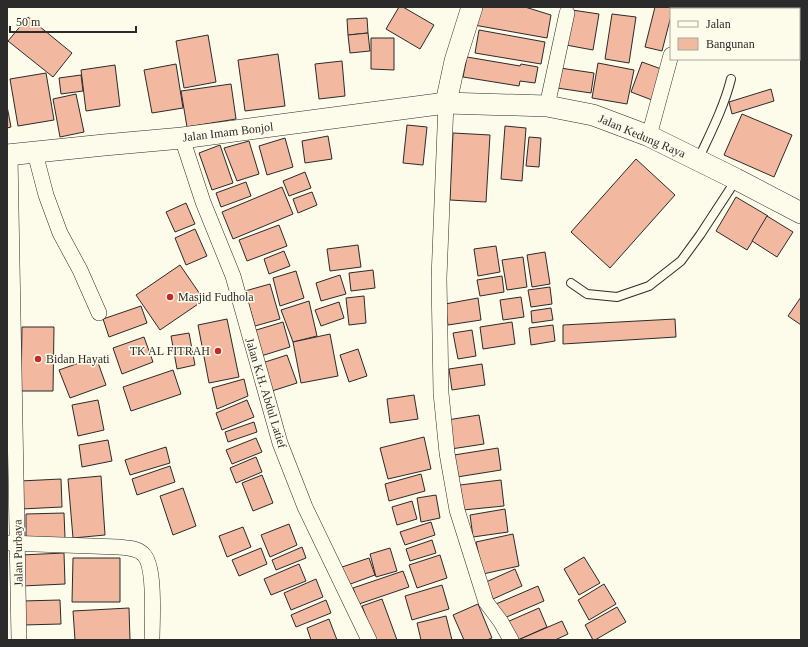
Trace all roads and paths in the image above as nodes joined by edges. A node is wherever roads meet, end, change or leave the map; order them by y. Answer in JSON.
{"nodes":[{"id":1,"x":472,"y":7,"type":"edge"},
{"id":2,"x":567,"y":13,"type":"dead end"},
{"id":3,"x":670,"y":59,"type":"edge"},
{"id":4,"x":731,"y":79,"type":"dead end"},
{"id":5,"x":446,"y":103,"type":"junction"},
{"id":6,"x":547,"y":106,"type":"junction"},
{"id":7,"x":648,"y":136,"type":"junction"},
{"id":8,"x":182,"y":138,"type":"junction"},
{"id":9,"x":35,"y":153,"type":"junction"},
{"id":10,"x":8,"y":155,"type":"edge"},
{"id":11,"x":698,"y":160,"type":"junction"},
{"id":12,"x":736,"y":179,"type":"junction"},
{"id":13,"x":801,"y":213,"type":"edge"},
{"id":14,"x":571,"y":283,"type":"dead end"},
{"id":15,"x":99,"y":313,"type":"dead end"},
{"id":16,"x":13,"y":543,"type":"edge"},
{"id":17,"x":19,"y":640,"type":"edge"},
{"id":18,"x":152,"y":640,"type":"edge"},
{"id":19,"x":369,"y":640,"type":"edge"},
{"id":20,"x":511,"y":640,"type":"edge"}],
"edges":[{"from":1,"to":5,"type":"street"},
{"from":2,"to":6,"type":"street"},
{"from":3,"to":7,"type":"street"},
{"from":4,"to":11,"type":"lane"},
{"from":5,"to":6,"type":"street","name":"Jalan Kedung Raya"},
{"from":5,"to":8,"type":"street","name":"Jalan Imam Bonjol"},
{"from":5,"to":20,"type":"street"},
{"from":6,"to":7,"type":"street","name":"Jalan Kedung Raya"},
{"from":7,"to":11,"type":"street","name":"Jalan Kedung Raya"},
{"from":8,"to":9,"type":"street","name":"Jalan Imam Bonjol"},
{"from":8,"to":19,"type":"street","name":"Jalan K.H. Abdul Latief"},
{"from":9,"to":10,"type":"street","name":"Jalan Imam Bonjol"},
{"from":9,"to":15,"type":"street"},
{"from":10,"to":16,"type":"street","name":"Jalan Purbaya"},
{"from":11,"to":12,"type":"street","name":"Jalan Kedung Raya"},
{"from":12,"to":13,"type":"street","name":"Jalan Kedung Raya"},
{"from":12,"to":14,"type":"lane"},
{"from":16,"to":17,"type":"street","name":"Jalan Purbaya"},
{"from":16,"to":18,"type":"street"}]}
